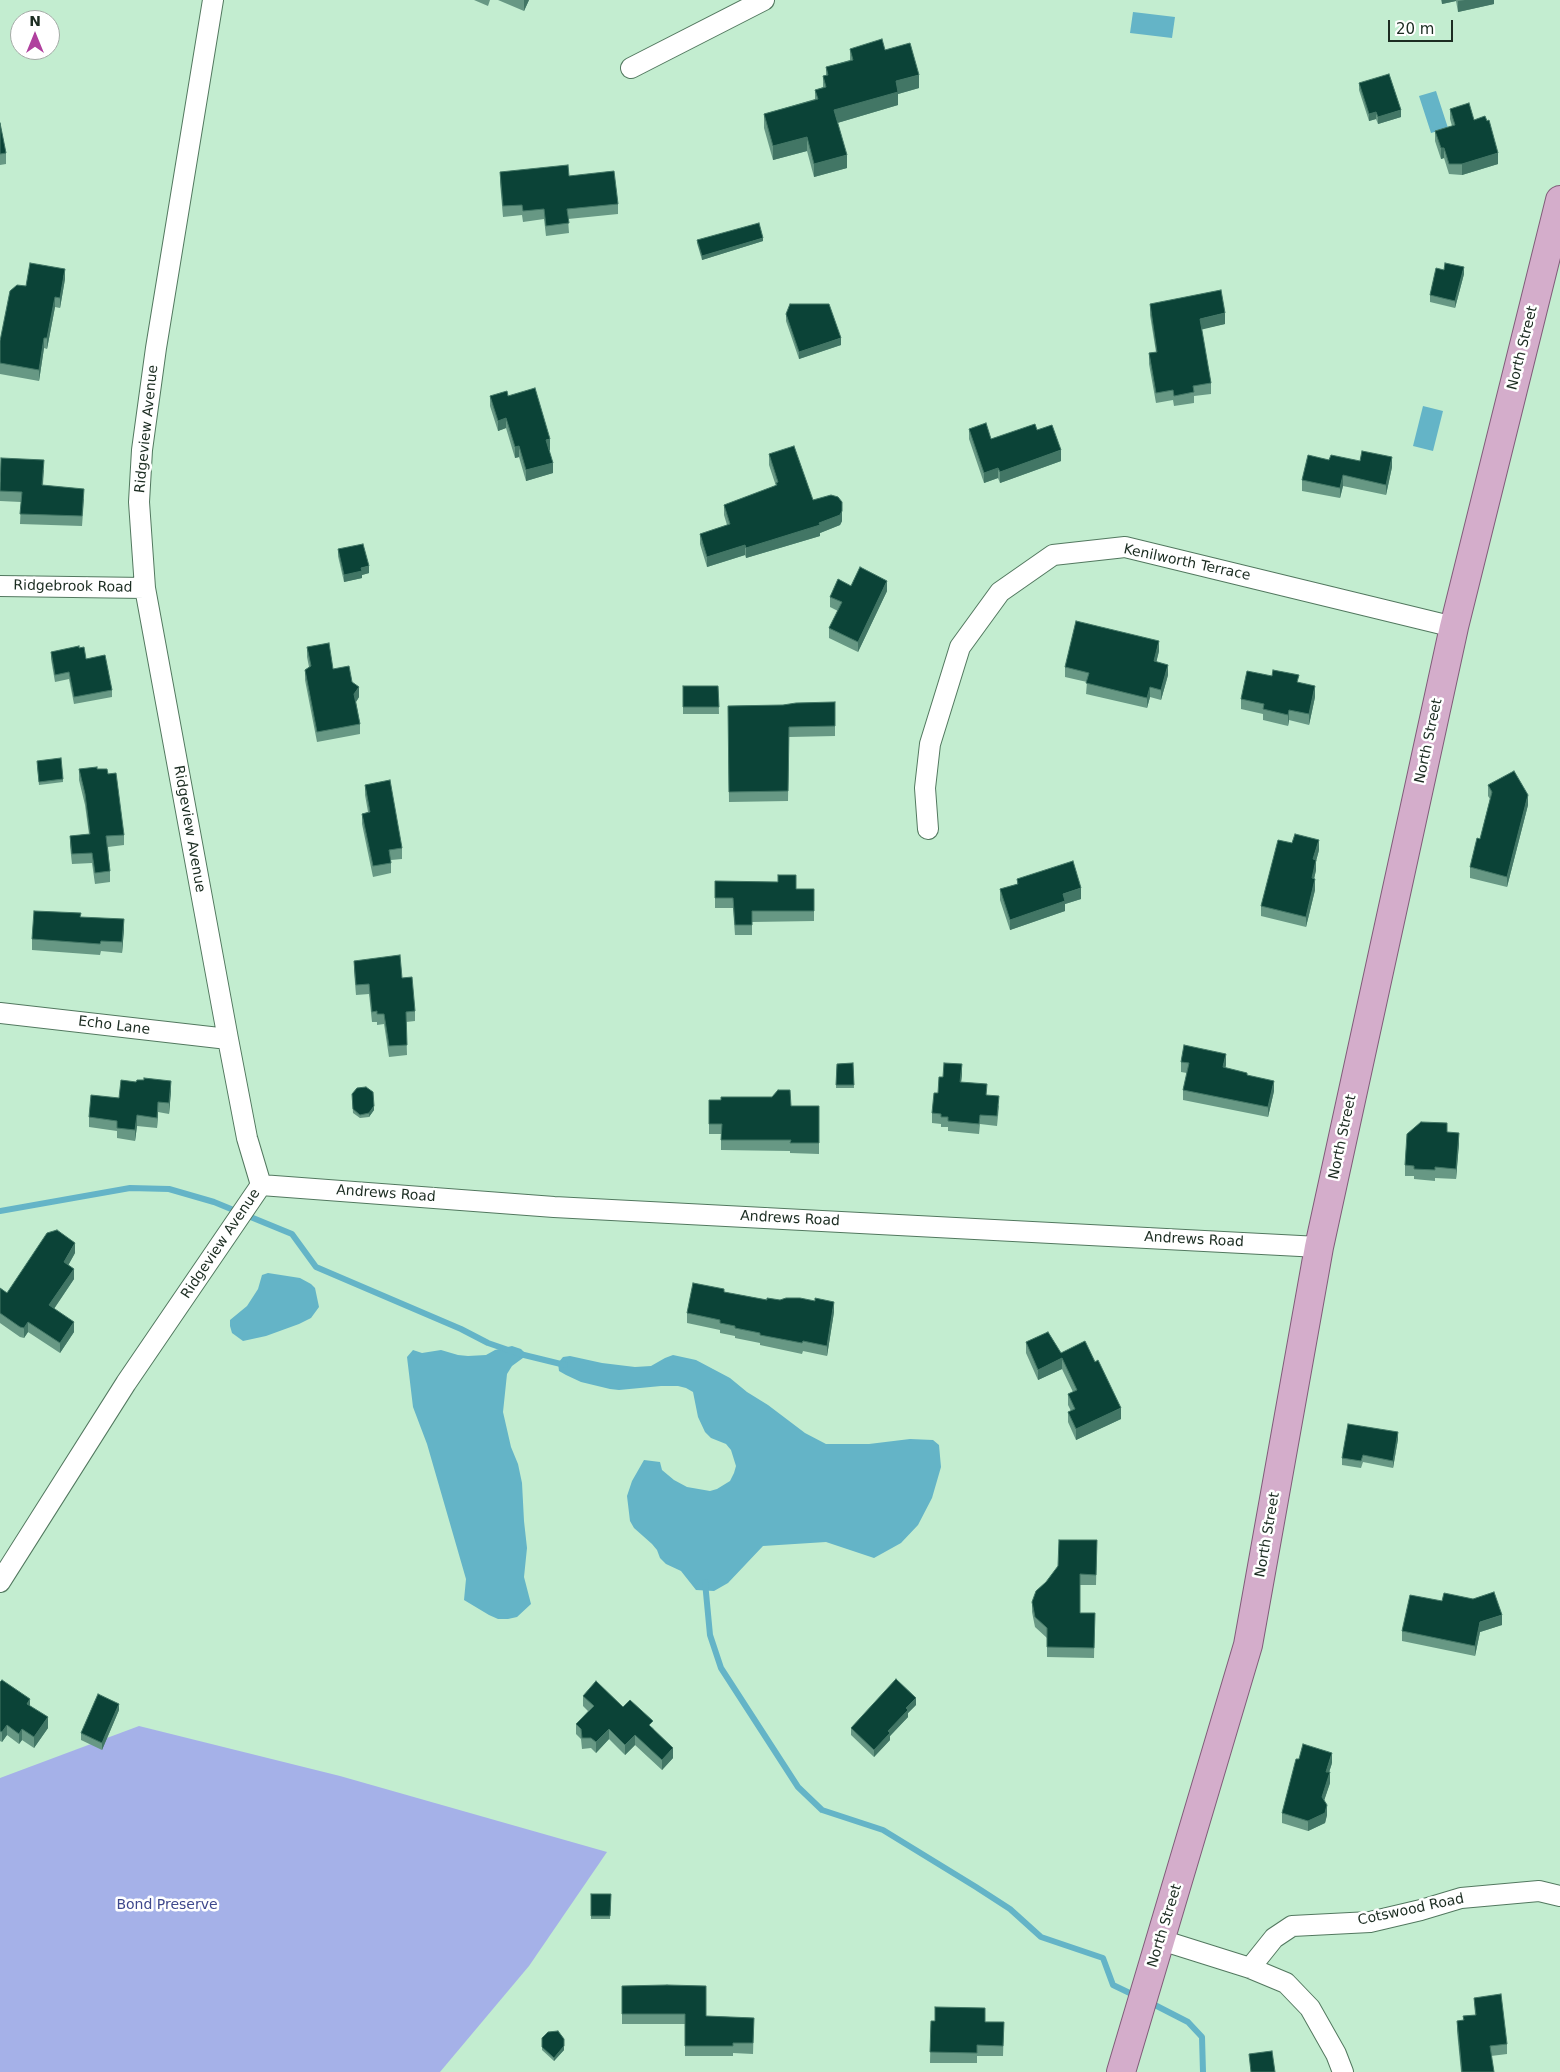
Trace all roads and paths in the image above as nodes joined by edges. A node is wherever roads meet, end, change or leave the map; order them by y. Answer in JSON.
{"nodes":[{"id":1,"x":213,"y":0,"type":"edge"},
{"id":2,"x":764,"y":0,"type":"edge"},
{"id":3,"x":631,"y":68,"type":"dead end"},
{"id":4,"x":1560,"y":200,"type":"edge"},
{"id":5,"x":0,"y":586,"type":"edge"},
{"id":6,"x":145,"y":588,"type":"junction"},
{"id":7,"x":1454,"y":627,"type":"junction"},
{"id":8,"x":928,"y":829,"type":"dead end"},
{"id":9,"x":0,"y":1013,"type":"edge"},
{"id":10,"x":228,"y":1039,"type":"junction"},
{"id":11,"x":261,"y":1185,"type":"junction"},
{"id":12,"x":1319,"y":1247,"type":"junction"},
{"id":13,"x":0,"y":1582,"type":"edge"},
{"id":14,"x":1560,"y":1896,"type":"edge"},
{"id":15,"x":1161,"y":1940,"type":"junction"},
{"id":16,"x":1250,"y":1968,"type":"junction"},
{"id":17,"x":1121,"y":2072,"type":"edge"},
{"id":18,"x":1343,"y":2072,"type":"edge"}],
"edges":[{"from":1,"to":6,"type":"street","name":"Ridgeview Avenue"},
{"from":2,"to":3,"type":"street"},
{"from":4,"to":7,"type":"main road","name":"North Street"},
{"from":5,"to":6,"type":"street","name":"Ridgebrook Road"},
{"from":6,"to":10,"type":"street","name":"Ridgeview Avenue"},
{"from":7,"to":8,"type":"street","name":"Kenilworth Terrace"},
{"from":7,"to":12,"type":"main road","name":"North Street"},
{"from":9,"to":10,"type":"street","name":"Echo Lane"},
{"from":10,"to":11,"type":"street","name":"Ridgeview Avenue"},
{"from":11,"to":12,"type":"street","name":"Andrews Road"},
{"from":11,"to":13,"type":"street","name":"Ridgeview Avenue"},
{"from":12,"to":15,"type":"main road","name":"North Street"},
{"from":14,"to":16,"type":"street","name":"Cotswood Road"},
{"from":15,"to":16,"type":"street"},
{"from":15,"to":17,"type":"main road","name":"North Street"},
{"from":16,"to":18,"type":"street"}]}
